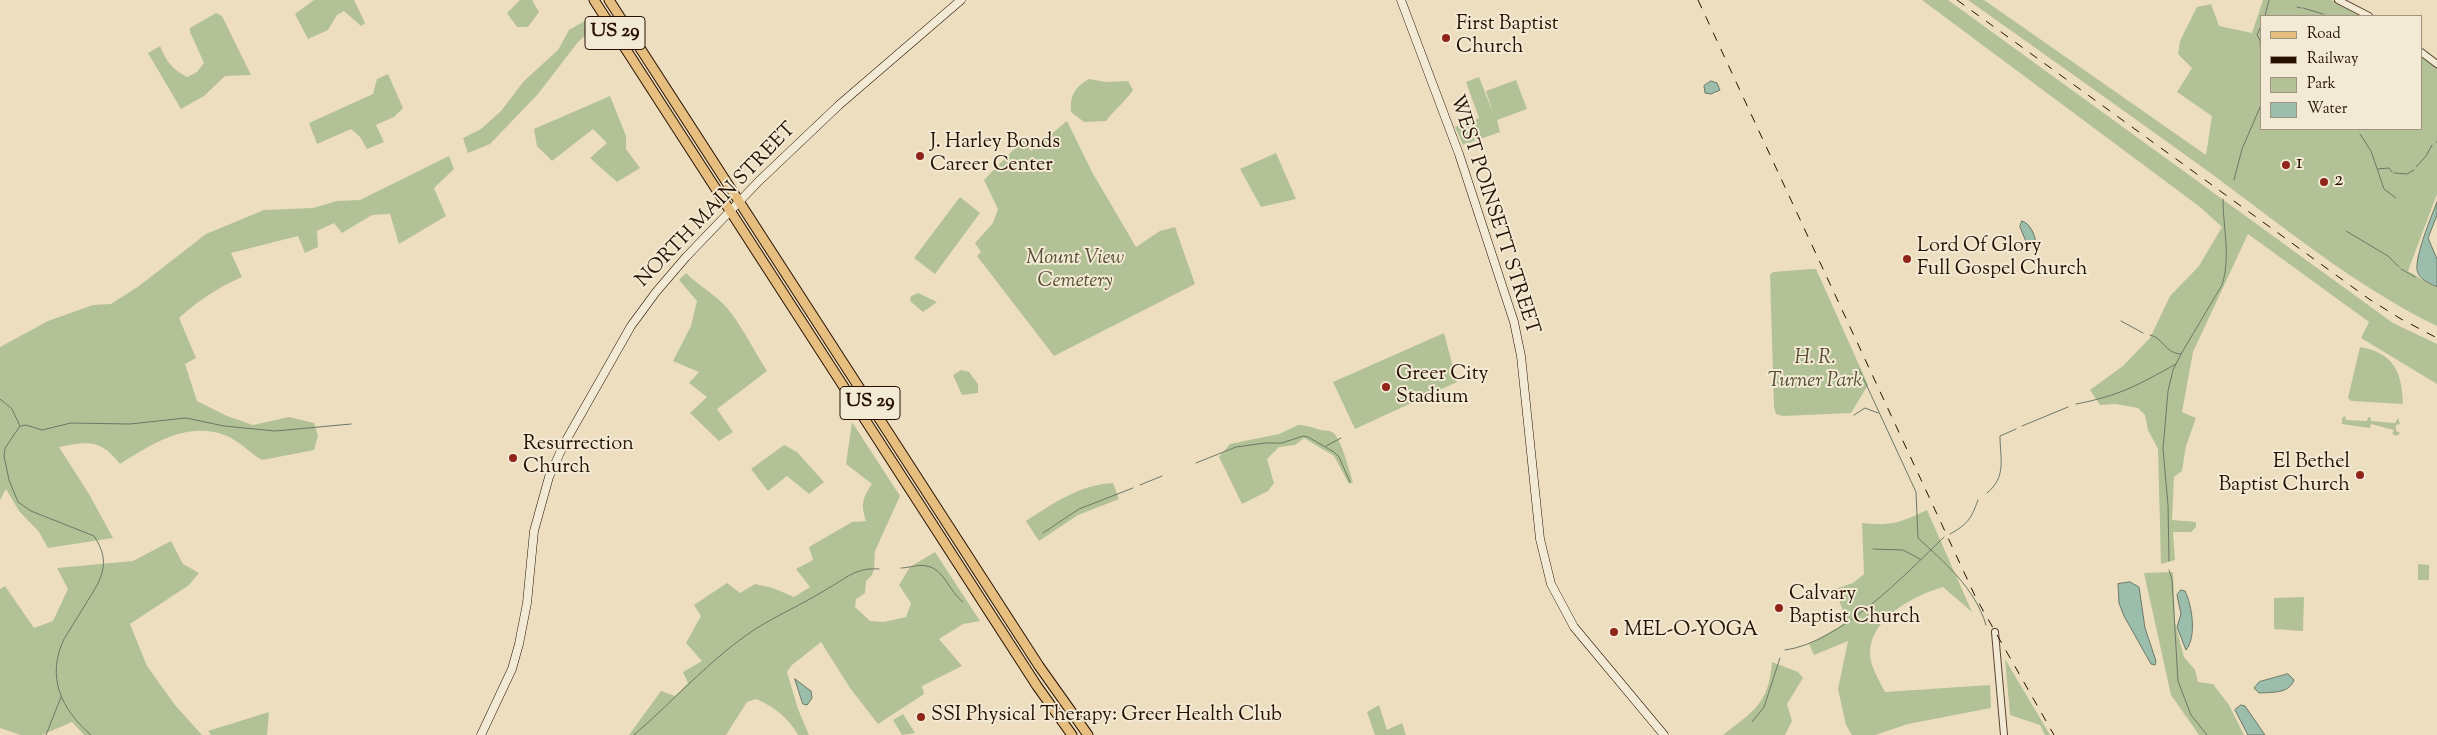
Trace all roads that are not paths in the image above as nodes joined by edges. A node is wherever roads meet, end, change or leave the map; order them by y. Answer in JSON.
{"nodes":[{"id":1,"x":594,"y":0,"type":"edge"},
{"id":2,"x":609,"y":0,"type":"edge"},
{"id":3,"x":961,"y":0,"type":"edge"},
{"id":4,"x":1401,"y":0,"type":"edge"},
{"id":5,"x":2338,"y":0,"type":"edge"},
{"id":6,"x":2367,"y":15,"type":"edge"},
{"id":7,"x":2422,"y":53,"type":"edge"},
{"id":8,"x":2437,"y":64,"type":"edge"},
{"id":9,"x":740,"y":201,"type":"junction"},
{"id":10,"x":730,"y":210,"type":"junction"},
{"id":11,"x":1995,"y":632,"type":"dead end"},
{"id":12,"x":481,"y":735,"type":"edge"},
{"id":13,"x":1072,"y":735,"type":"edge"},
{"id":14,"x":1088,"y":735,"type":"edge"},
{"id":15,"x":1664,"y":735,"type":"edge"},
{"id":16,"x":2004,"y":735,"type":"edge"}],
"edges":[{"from":1,"to":10,"type":"main road","number":"US 29"},
{"from":2,"to":9,"type":"main road","number":"US 29"},
{"from":3,"to":9,"type":"main road","name":"NORTH MAIN STREET"},
{"from":4,"to":15,"type":"main road","name":"WEST POINSETT STREET"},
{"from":5,"to":6,"type":"street"},
{"from":7,"to":8,"type":"street"},
{"from":9,"to":10,"type":"main road","name":"NORTH MAIN STREET"},
{"from":9,"to":14,"type":"main road","number":"US 29"},
{"from":10,"to":12,"type":"main road","name":"NORTH MAIN STREET"},
{"from":10,"to":13,"type":"main road","number":"US 29"},
{"from":11,"to":16,"type":"street"}]}
